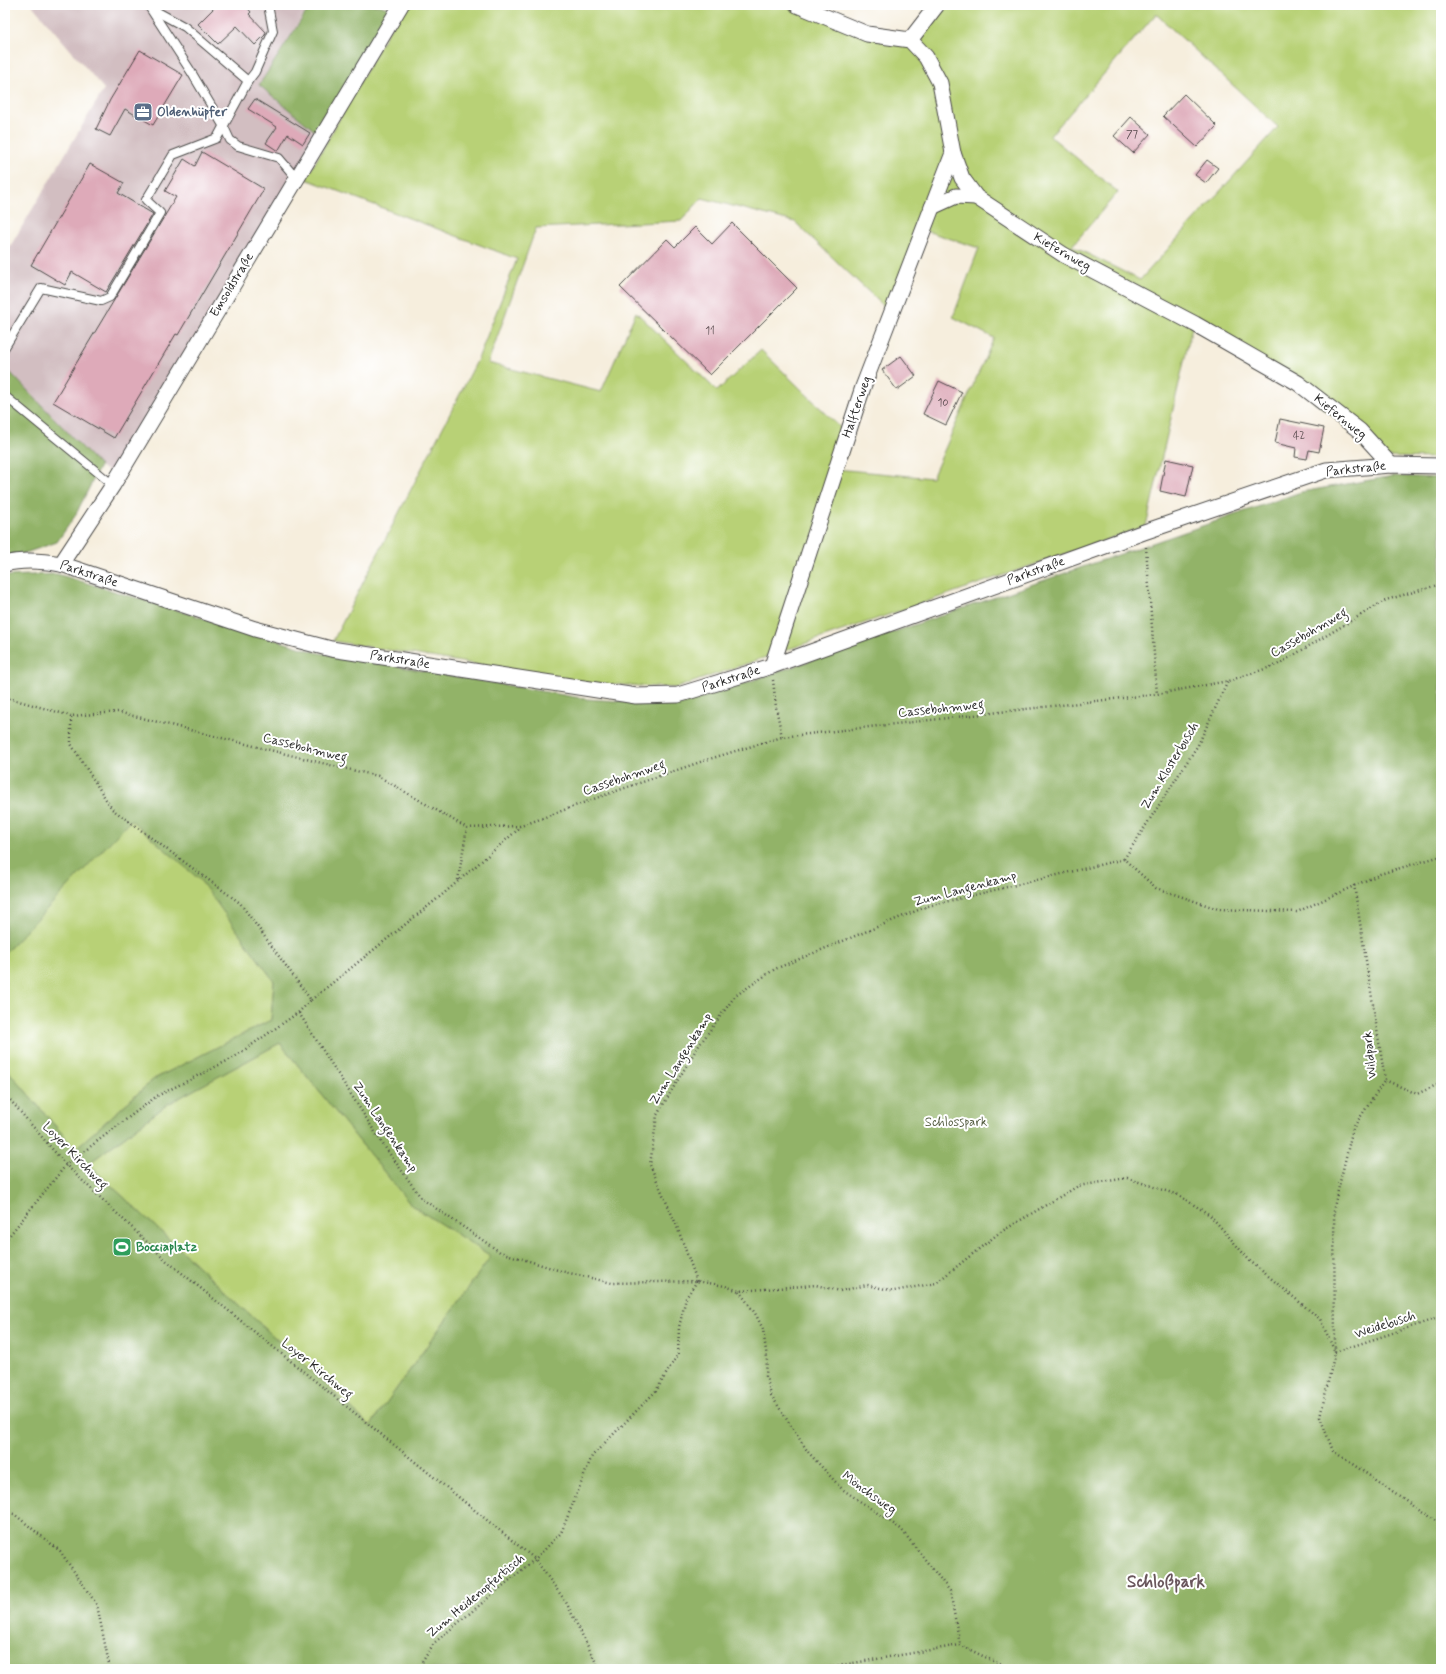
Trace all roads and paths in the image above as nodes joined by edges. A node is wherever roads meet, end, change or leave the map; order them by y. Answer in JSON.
{"nodes":[{"id":1,"x":268,"y":5,"type":"edge"},
{"id":2,"x":401,"y":5,"type":"edge"},
{"id":3,"x":797,"y":5,"type":"edge"},
{"id":4,"x":937,"y":5,"type":"edge"},
{"id":5,"x":149,"y":6,"type":"edge"},
{"id":6,"x":910,"y":40,"type":"junction"},
{"id":7,"x":248,"y":81,"type":"junction"},
{"id":8,"x":224,"y":127,"type":"junction"},
{"id":9,"x":953,"y":153,"type":"junction"},
{"id":10,"x":296,"y":178,"type":"junction"},
{"id":11,"x":976,"y":197,"type":"junction"},
{"id":12,"x":932,"y":207,"type":"junction"},
{"id":13,"x":5,"y":347,"type":"edge"},
{"id":14,"x":5,"y":396,"type":"edge"},
{"id":15,"x":1391,"y":465,"type":"junction"},
{"id":16,"x":1441,"y":466,"type":"edge"},
{"id":17,"x":113,"y":485,"type":"junction"},
{"id":18,"x":1144,"y":532,"type":"junction"},
{"id":19,"x":5,"y":564,"type":"edge"},
{"id":20,"x":61,"y":564,"type":"junction"},
{"id":21,"x":1441,"y":584,"type":"edge"},
{"id":22,"x":772,"y":666,"type":"junction"},
{"id":23,"x":1228,"y":681,"type":"junction"},
{"id":24,"x":1158,"y":694,"type":"junction"},
{"id":25,"x":5,"y":697,"type":"edge"},
{"id":26,"x":71,"y":716,"type":"junction"},
{"id":27,"x":782,"y":737,"type":"junction"},
{"id":28,"x":521,"y":826,"type":"junction"},
{"id":29,"x":466,"y":828,"type":"junction"},
{"id":30,"x":1441,"y":856,"type":"edge"},
{"id":31,"x":1124,"y":859,"type":"junction"},
{"id":32,"x":458,"y":881,"type":"junction"},
{"id":33,"x":1354,"y":885,"type":"junction"},
{"id":34,"x":311,"y":1000,"type":"junction"},
{"id":35,"x":299,"y":1012,"type":"junction"},
{"id":36,"x":1385,"y":1080,"type":"junction"},
{"id":37,"x":1441,"y":1084,"type":"edge"},
{"id":38,"x":5,"y":1094,"type":"edge"},
{"id":39,"x":66,"y":1165,"type":"junction"},
{"id":40,"x":5,"y":1241,"type":"edge"},
{"id":41,"x":697,"y":1281,"type":"junction"},
{"id":42,"x":740,"y":1291,"type":"junction"},
{"id":43,"x":1441,"y":1317,"type":"edge"},
{"id":44,"x":1335,"y":1352,"type":"junction"},
{"id":45,"x":5,"y":1512,"type":"edge"},
{"id":46,"x":1441,"y":1524,"type":"edge"},
{"id":47,"x":535,"y":1559,"type":"junction"},
{"id":48,"x":960,"y":1645,"type":"junction"},
{"id":49,"x":110,"y":1669,"type":"edge"},
{"id":50,"x":418,"y":1669,"type":"edge"},
{"id":51,"x":599,"y":1669,"type":"edge"},
{"id":52,"x":818,"y":1669,"type":"edge"},
{"id":53,"x":1010,"y":1669,"type":"edge"}],
"edges":[{"from":1,"to":7,"type":"lane"},
{"from":2,"to":10,"type":"street","name":"Emsoldstraße"},
{"from":3,"to":6,"type":"street"},
{"from":4,"to":6,"type":"street"},
{"from":5,"to":7,"type":"lane"},
{"from":5,"to":8,"type":"lane"},
{"from":6,"to":9,"type":"street","name":"Kiefernweg"},
{"from":7,"to":8,"type":"lane"},
{"from":8,"to":10,"type":"lane"},
{"from":8,"to":13,"type":"lane"},
{"from":9,"to":11,"type":"street","name":"Kiefernweg"},
{"from":9,"to":12,"type":"street","name":"Halfterweg"},
{"from":10,"to":17,"type":"street","name":"Emsoldstraße"},
{"from":11,"to":12,"type":"street"},
{"from":11,"to":15,"type":"street","name":"Kiefernweg"},
{"from":12,"to":22,"type":"street","name":"Halfterweg"},
{"from":14,"to":17,"type":"lane"},
{"from":15,"to":16,"type":"street","name":"Parkstraße"},
{"from":15,"to":18,"type":"street","name":"Parkstraße"},
{"from":17,"to":20,"type":"street","name":"Emsoldstraße"},
{"from":18,"to":22,"type":"street","name":"Parkstraße"},
{"from":18,"to":24,"type":"path"},
{"from":19,"to":20,"type":"street","name":"Parkstraße"},
{"from":20,"to":22,"type":"street","name":"Parkstraße"},
{"from":21,"to":23,"type":"path","name":"Cassebohmweg"},
{"from":22,"to":27,"type":"path"},
{"from":23,"to":24,"type":"path","name":"Cassebohmweg"},
{"from":23,"to":31,"type":"path","name":"Zum Klosterbusch"},
{"from":24,"to":27,"type":"path","name":"Cassebohmweg"},
{"from":25,"to":26,"type":"path"},
{"from":26,"to":29,"type":"path","name":"Cassebohmweg"},
{"from":26,"to":34,"type":"path"},
{"from":27,"to":28,"type":"path","name":"Cassebohmweg"},
{"from":28,"to":29,"type":"path","name":"Cassebohmweg"},
{"from":28,"to":32,"type":"path"},
{"from":29,"to":32,"type":"path"},
{"from":30,"to":33,"type":"path"},
{"from":31,"to":33,"type":"path"},
{"from":31,"to":41,"type":"path","name":"Zum Langenkamp"},
{"from":32,"to":34,"type":"path"},
{"from":33,"to":36,"type":"path","name":"Wildpark"},
{"from":34,"to":35,"type":"path"},
{"from":35,"to":39,"type":"path"},
{"from":35,"to":41,"type":"path","name":"Zum Langenkamp"},
{"from":36,"to":37,"type":"path"},
{"from":36,"to":44,"type":"path","name":"Wildpark"},
{"from":38,"to":39,"type":"path","name":"Loyer Kirchweg"},
{"from":39,"to":40,"type":"path"},
{"from":39,"to":47,"type":"path","name":"Loyer Kirchweg"},
{"from":41,"to":42,"type":"path"},
{"from":41,"to":47,"type":"path","name":"Zum Heidenopfertisch"},
{"from":42,"to":44,"type":"path"},
{"from":42,"to":48,"type":"path","name":"Mönchsweg"},
{"from":43,"to":44,"type":"path","name":"Weidebusch"},
{"from":44,"to":46,"type":"path","name":"Wildpark"},
{"from":45,"to":49,"type":"path"},
{"from":47,"to":50,"type":"path","name":"Zum Heidenopfertisch"},
{"from":47,"to":51,"type":"path","name":"Loyer Kirchweg"},
{"from":48,"to":52,"type":"path"},
{"from":48,"to":53,"type":"path"}]}
